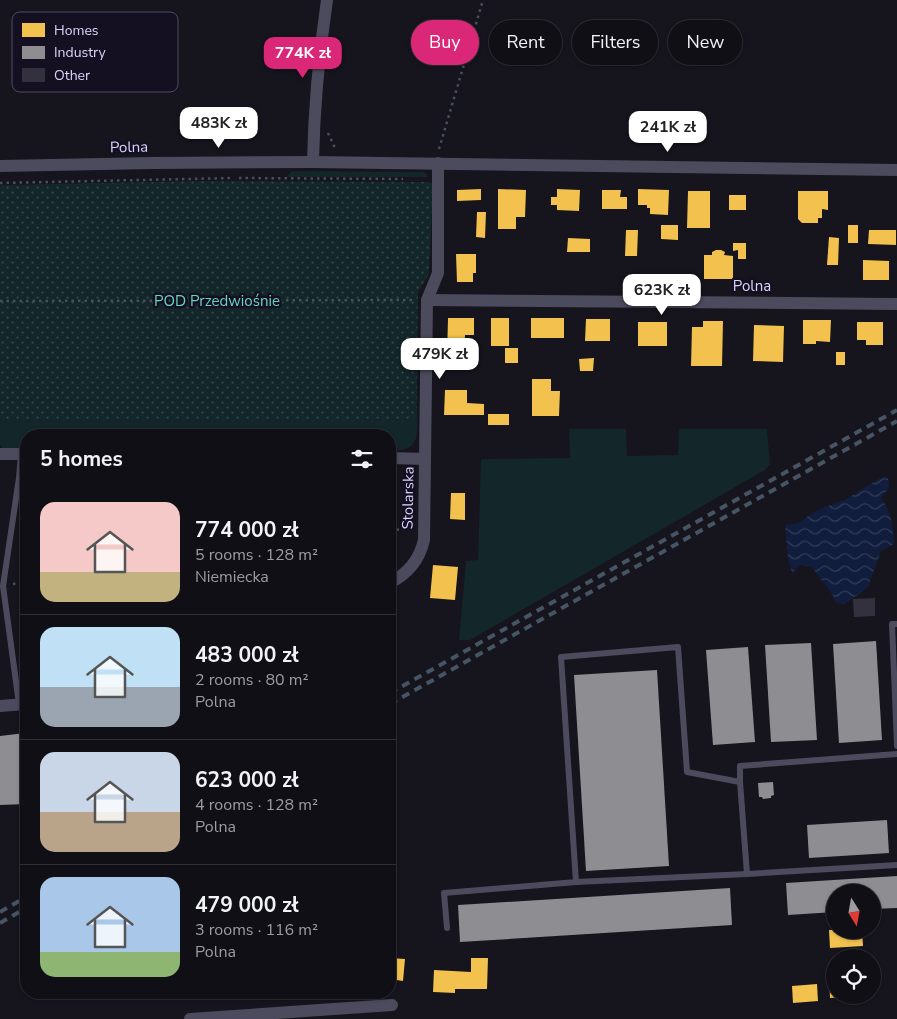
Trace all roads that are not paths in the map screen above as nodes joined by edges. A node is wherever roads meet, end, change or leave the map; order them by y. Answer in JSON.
{"nodes":[{"id":1,"x":327,"y":0,"type":"edge"},
{"id":2,"x":313,"y":162,"type":"junction"},
{"id":3,"x":438,"y":163,"type":"junction"},
{"id":4,"x":0,"y":166,"type":"edge"},
{"id":5,"x":897,"y":170,"type":"edge"},
{"id":6,"x":423,"y":300,"type":"junction"},
{"id":7,"x":897,"y":304,"type":"edge"},
{"id":8,"x":0,"y":454,"type":"edge"},
{"id":9,"x":20,"y":454,"type":"edge"},
{"id":10,"x":396,"y":458,"type":"edge"},
{"id":11,"x":425,"y":459,"type":"junction"},
{"id":12,"x":20,"y":473,"type":"edge"},
{"id":13,"x":396,"y":579,"type":"edge"},
{"id":14,"x":897,"y":624,"type":"edge"},
{"id":15,"x":20,"y":686,"type":"edge"},
{"id":16,"x":20,"y":704,"type":"edge"},
{"id":17,"x":0,"y":706,"type":"edge"},
{"id":18,"x":897,"y":746,"type":"edge"},
{"id":19,"x":897,"y":754,"type":"edge"},
{"id":20,"x":740,"y":782,"type":"junction"},
{"id":21,"x":897,"y":864,"type":"edge"},
{"id":22,"x":747,"y":874,"type":"junction"},
{"id":23,"x":576,"y":882,"type":"junction"},
{"id":24,"x":446,"y":928,"type":"dead end"},
{"id":25,"x":392,"y":1005,"type":"dead end"},
{"id":26,"x":190,"y":1019,"type":"edge"}],
"edges":[{"from":1,"to":2,"type":"street"},
{"from":2,"to":3,"type":"street","name":"Polna"},
{"from":2,"to":4,"type":"street","name":"Polna"},
{"from":3,"to":5,"type":"street","name":"Polna"},
{"from":3,"to":6,"type":"street"},
{"from":6,"to":7,"type":"street","name":"Polna"},
{"from":6,"to":11,"type":"street"},
{"from":8,"to":9,"type":"street"},
{"from":10,"to":11,"type":"street"},
{"from":11,"to":13,"type":"street","name":"Stolarska"},
{"from":12,"to":15,"type":"lane"},
{"from":14,"to":18,"type":"lane"},
{"from":16,"to":17,"type":"street"},
{"from":19,"to":20,"type":"lane"},
{"from":20,"to":22,"type":"lane"},
{"from":20,"to":23,"type":"lane"},
{"from":21,"to":22,"type":"lane"},
{"from":22,"to":23,"type":"lane"},
{"from":23,"to":24,"type":"lane"},
{"from":25,"to":26,"type":"street"}]}
